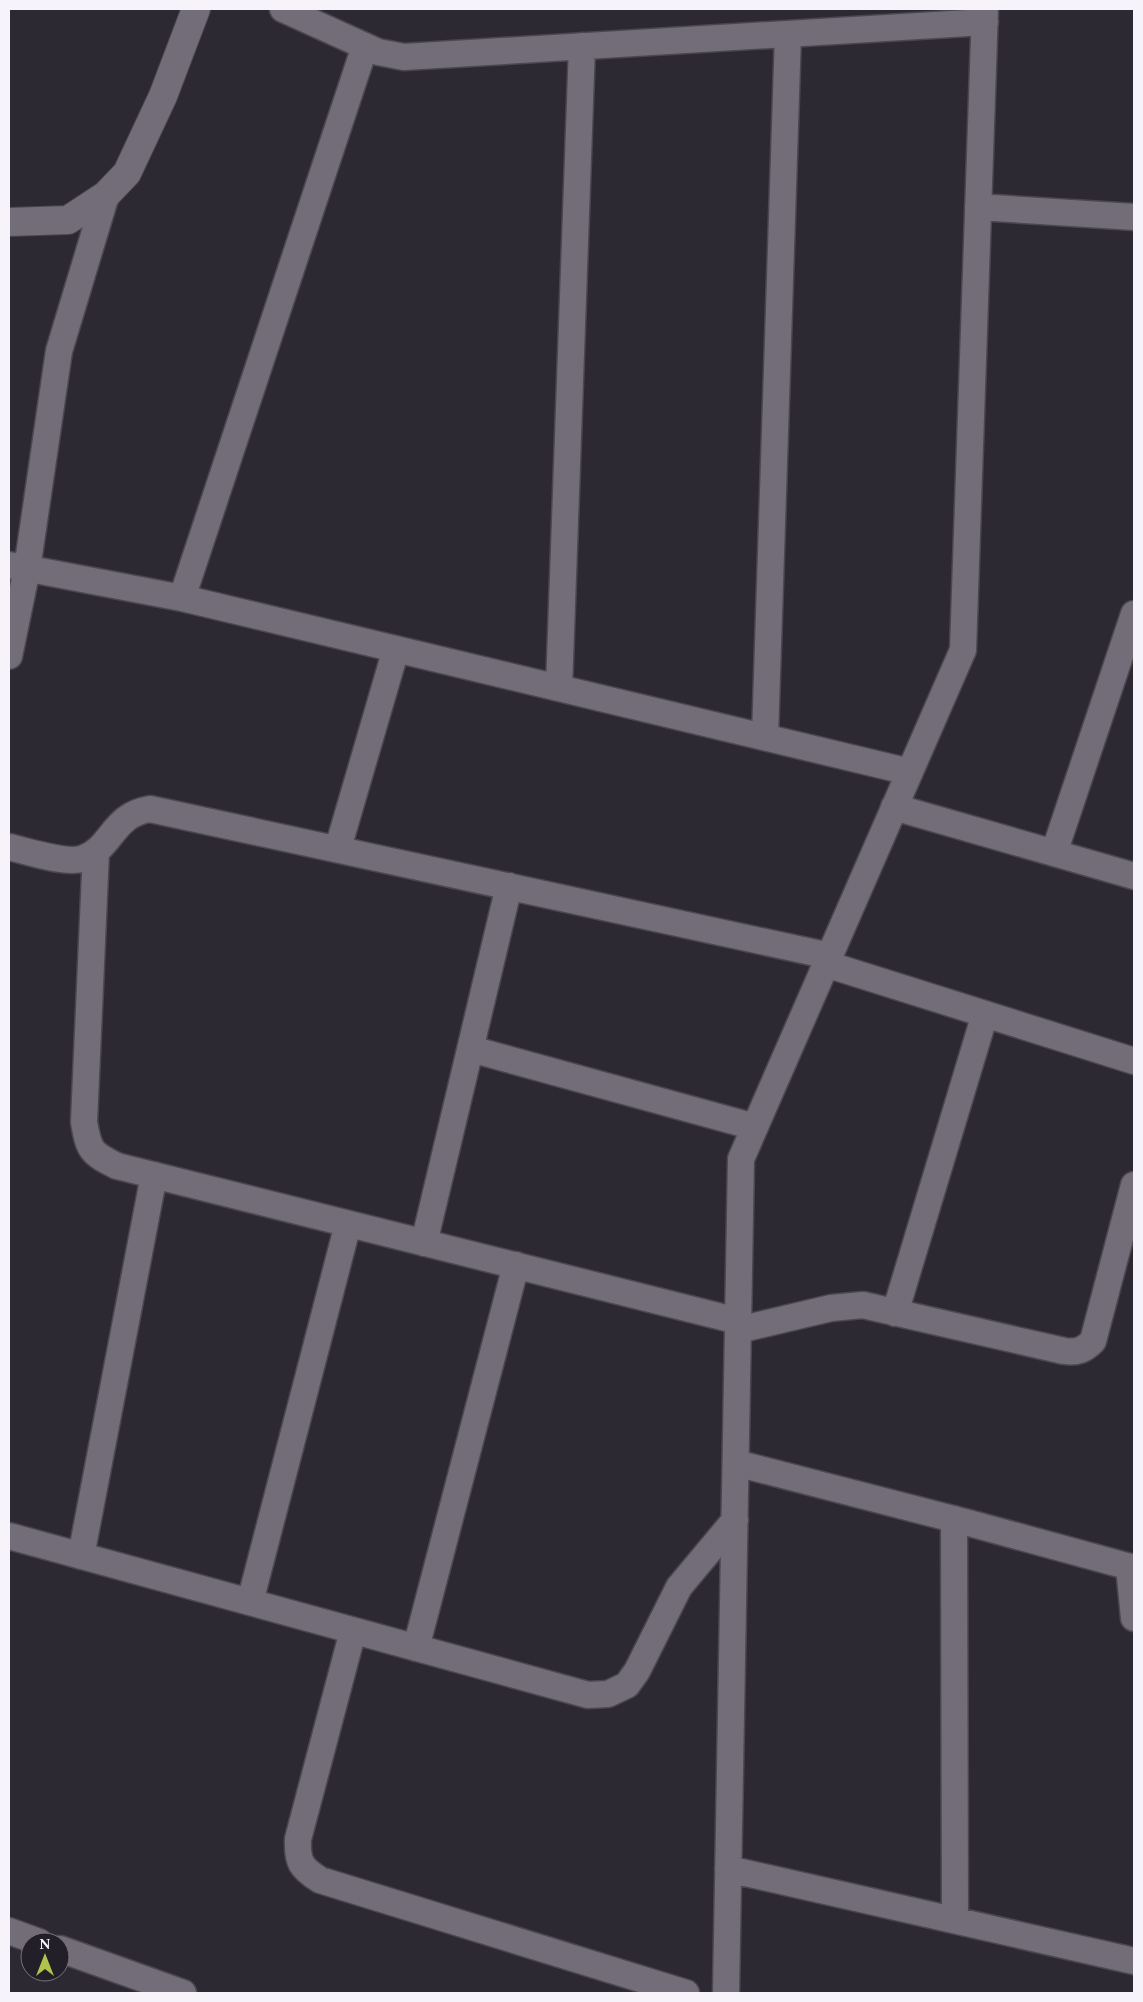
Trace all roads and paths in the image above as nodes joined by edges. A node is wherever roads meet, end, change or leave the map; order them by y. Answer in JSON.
{"nodes":[{"id":1,"x":196,"y":9,"type":"edge"},
{"id":2,"x":284,"y":9,"type":"edge"},
{"id":3,"x":985,"y":16,"type":"edge"},
{"id":4,"x":788,"y":34,"type":"junction"},
{"id":5,"x":365,"y":46,"type":"junction"},
{"id":6,"x":582,"y":46,"type":"junction"},
{"id":7,"x":106,"y":194,"type":"junction"},
{"id":8,"x":978,"y":207,"type":"junction"},
{"id":9,"x":1134,"y":217,"type":"edge"},
{"id":10,"x":9,"y":222,"type":"edge"},
{"id":11,"x":18,"y":567,"type":"edge"},
{"id":12,"x":182,"y":598,"type":"junction"},
{"id":13,"x":1134,"y":614,"type":"edge"},
{"id":14,"x":396,"y":649,"type":"junction"},
{"id":15,"x":9,"y":656,"type":"edge"},
{"id":16,"x":559,"y":688,"type":"junction"},
{"id":17,"x":765,"y":737,"type":"junction"},
{"id":18,"x":910,"y":772,"type":"junction"},
{"id":19,"x":894,"y":808,"type":"junction"},
{"id":20,"x":9,"y":847,"type":"edge"},
{"id":21,"x":338,"y":848,"type":"junction"},
{"id":22,"x":96,"y":851,"type":"junction"},
{"id":23,"x":1054,"y":853,"type":"junction"},
{"id":24,"x":1134,"y":876,"type":"edge"},
{"id":25,"x":510,"y":886,"type":"junction"},
{"id":26,"x":828,"y":960,"type":"junction"},
{"id":27,"x":985,"y":1014,"type":"junction"},
{"id":28,"x":471,"y":1049,"type":"junction"},
{"id":29,"x":1134,"y":1061,"type":"edge"},
{"id":30,"x":755,"y":1126,"type":"junction"},
{"id":31,"x":154,"y":1175,"type":"junction"},
{"id":32,"x":1134,"y":1185,"type":"edge"},
{"id":33,"x":348,"y":1224,"type":"junction"},
{"id":34,"x":424,"y":1243,"type":"junction"},
{"id":35,"x":516,"y":1265,"type":"junction"},
{"id":36,"x":895,"y":1313,"type":"junction"},
{"id":37,"x":738,"y":1325,"type":"junction"},
{"id":38,"x":736,"y":1463,"type":"junction"},
{"id":39,"x":954,"y":1519,"type":"junction"},
{"id":40,"x":735,"y":1520,"type":"junction"},
{"id":41,"x":9,"y":1536,"type":"edge"},
{"id":42,"x":81,"y":1556,"type":"junction"},
{"id":43,"x":1132,"y":1567,"type":"edge"},
{"id":44,"x":250,"y":1602,"type":"junction"},
{"id":45,"x":1134,"y":1618,"type":"edge"},
{"id":46,"x":353,"y":1631,"type":"junction"},
{"id":47,"x":416,"y":1648,"type":"junction"},
{"id":48,"x":728,"y":1869,"type":"junction"},
{"id":49,"x":955,"y":1920,"type":"junction"},
{"id":50,"x":70,"y":1953,"type":"edge"},
{"id":51,"x":1134,"y":1961,"type":"edge"},
{"id":52,"x":183,"y":1993,"type":"edge"},
{"id":53,"x":686,"y":1993,"type":"edge"},
{"id":54,"x":726,"y":1993,"type":"edge"}],
"edges":[{"from":1,"to":7,"type":"street"},
{"from":2,"to":5,"type":"street"},
{"from":3,"to":4,"type":"street"},
{"from":3,"to":8,"type":"street"},
{"from":4,"to":6,"type":"street"},
{"from":4,"to":17,"type":"street"},
{"from":5,"to":6,"type":"street"},
{"from":5,"to":12,"type":"street"},
{"from":6,"to":16,"type":"street"},
{"from":7,"to":10,"type":"street"},
{"from":7,"to":11,"type":"street"},
{"from":8,"to":9,"type":"street"},
{"from":8,"to":18,"type":"street"},
{"from":11,"to":12,"type":"street"},
{"from":11,"to":15,"type":"street"},
{"from":12,"to":14,"type":"street"},
{"from":13,"to":23,"type":"street"},
{"from":14,"to":16,"type":"street"},
{"from":14,"to":21,"type":"street"},
{"from":16,"to":17,"type":"street"},
{"from":17,"to":18,"type":"street"},
{"from":18,"to":19,"type":"street"},
{"from":19,"to":23,"type":"street"},
{"from":19,"to":26,"type":"street"},
{"from":20,"to":22,"type":"street"},
{"from":21,"to":22,"type":"street"},
{"from":21,"to":25,"type":"street"},
{"from":22,"to":31,"type":"street"},
{"from":23,"to":24,"type":"street"},
{"from":25,"to":26,"type":"street"},
{"from":25,"to":28,"type":"street"},
{"from":26,"to":27,"type":"street"},
{"from":26,"to":30,"type":"street"},
{"from":27,"to":29,"type":"street"},
{"from":27,"to":36,"type":"street"},
{"from":28,"to":30,"type":"street"},
{"from":28,"to":34,"type":"street"},
{"from":30,"to":37,"type":"street"},
{"from":31,"to":33,"type":"street"},
{"from":31,"to":42,"type":"street"},
{"from":32,"to":36,"type":"street"},
{"from":33,"to":34,"type":"street"},
{"from":33,"to":44,"type":"street"},
{"from":34,"to":35,"type":"street"},
{"from":35,"to":37,"type":"street"},
{"from":35,"to":47,"type":"street"},
{"from":36,"to":37,"type":"street"},
{"from":37,"to":38,"type":"street"},
{"from":38,"to":39,"type":"street"},
{"from":38,"to":40,"type":"street"},
{"from":39,"to":43,"type":"street"},
{"from":39,"to":49,"type":"street"},
{"from":40,"to":47,"type":"street"},
{"from":40,"to":48,"type":"street"},
{"from":41,"to":42,"type":"street"},
{"from":42,"to":44,"type":"street"},
{"from":43,"to":45,"type":"street"},
{"from":44,"to":46,"type":"street"},
{"from":46,"to":47,"type":"street"},
{"from":46,"to":53,"type":"street"},
{"from":48,"to":49,"type":"street"},
{"from":48,"to":54,"type":"street"},
{"from":49,"to":51,"type":"street"},
{"from":50,"to":52,"type":"street"}]}
